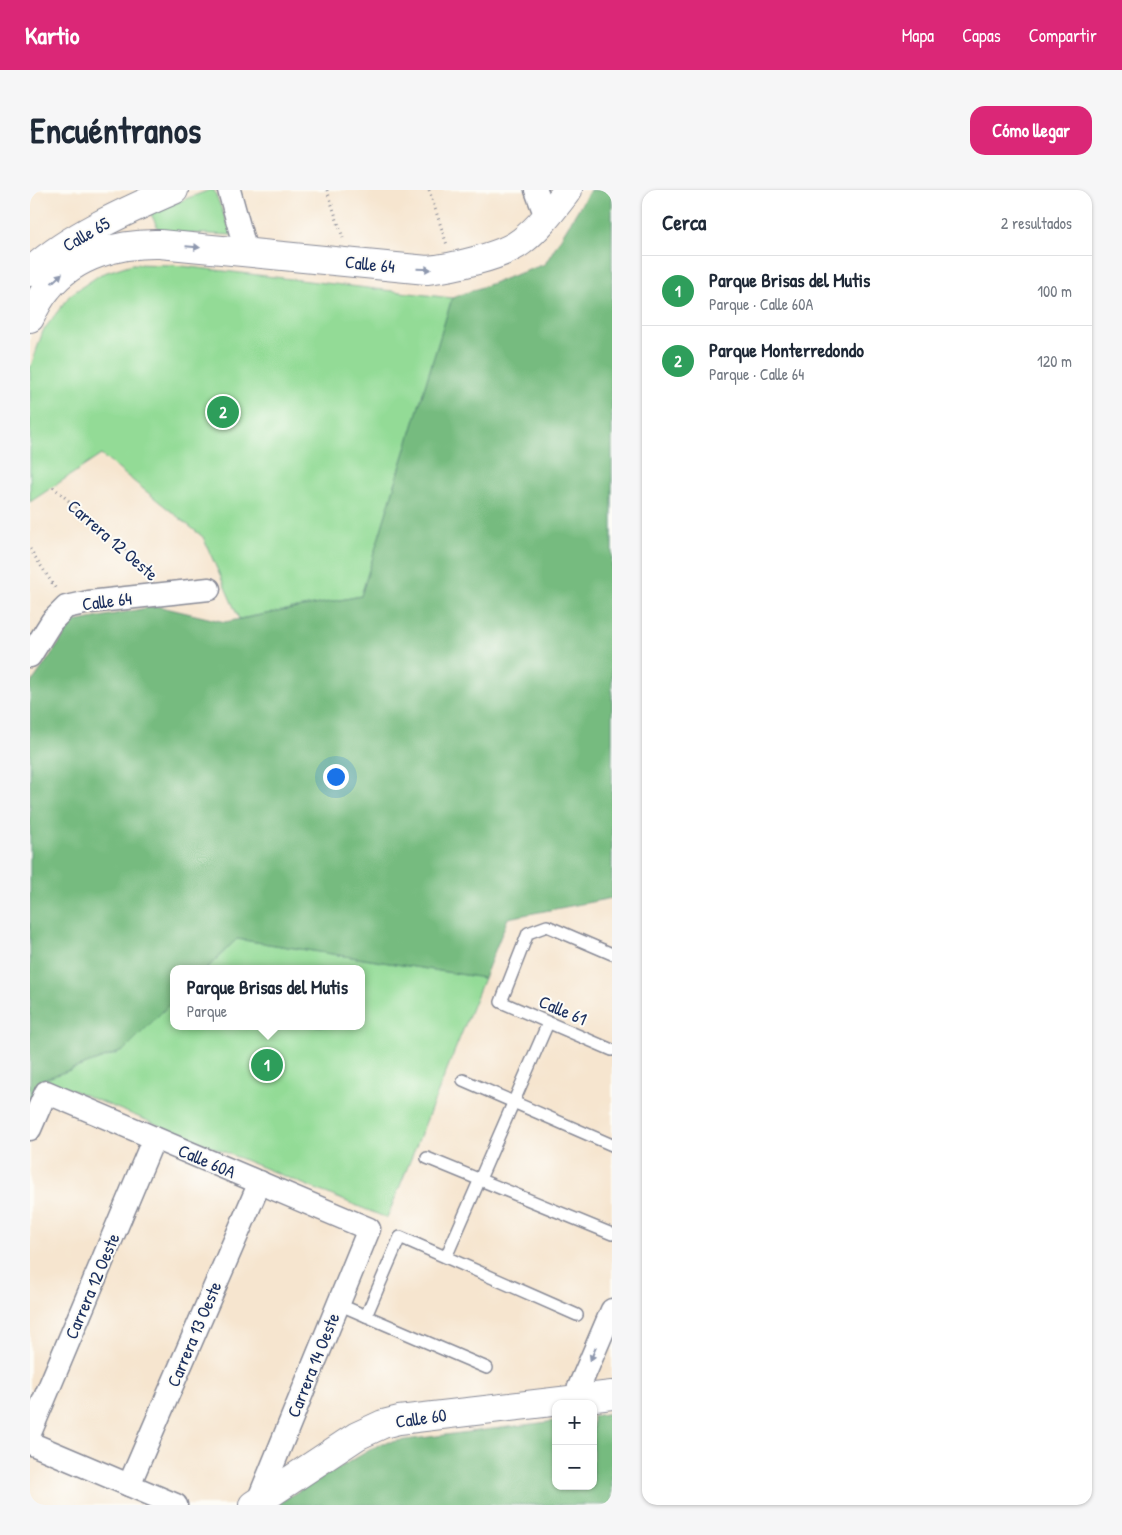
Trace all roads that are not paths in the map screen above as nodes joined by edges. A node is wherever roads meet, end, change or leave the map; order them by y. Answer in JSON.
{"nodes":[{"id":1,"x":174,"y":190,"type":"edge"},
{"id":2,"x":229,"y":190,"type":"edge"},
{"id":3,"x":536,"y":190,"type":"edge"},
{"id":4,"x":568,"y":190,"type":"edge"},
{"id":5,"x":126,"y":211,"type":"junction"},
{"id":6,"x":546,"y":217,"type":"junction"},
{"id":7,"x":144,"y":243,"type":"junction"},
{"id":8,"x":246,"y":252,"type":"junction"},
{"id":9,"x":30,"y":272,"type":"edge"},
{"id":10,"x":30,"y":318,"type":"edge"},
{"id":11,"x":209,"y":589,"type":"dead end"},
{"id":12,"x":30,"y":656,"type":"edge"},
{"id":13,"x":612,"y":954,"type":"edge"},
{"id":14,"x":548,"y":1023,"type":"junction"},
{"id":15,"x":612,"y":1050,"type":"edge"},
{"id":16,"x":463,"y":1080,"type":"dead end"},
{"id":17,"x":514,"y":1102,"type":"junction"},
{"id":18,"x":30,"y":1129,"type":"edge"},
{"id":19,"x":154,"y":1138,"type":"junction"},
{"id":20,"x":612,"y":1145,"type":"edge"},
{"id":21,"x":428,"y":1158,"type":"dead end"},
{"id":22,"x":480,"y":1180,"type":"junction"},
{"id":23,"x":260,"y":1182,"type":"junction"},
{"id":24,"x":369,"y":1229,"type":"joint"},
{"id":25,"x":612,"y":1234,"type":"edge"},
{"id":26,"x":446,"y":1257,"type":"junction"},
{"id":27,"x":338,"y":1304,"type":"junction"},
{"id":28,"x":612,"y":1310,"type":"edge"},
{"id":29,"x":577,"y":1315,"type":"dead end"},
{"id":30,"x":366,"y":1316,"type":"junction"},
{"id":31,"x":487,"y":1368,"type":"dead end"},
{"id":32,"x":612,"y":1395,"type":"edge"},
{"id":33,"x":574,"y":1399,"type":"junction"},
{"id":34,"x":30,"y":1433,"type":"edge"},
{"id":35,"x":30,"y":1443,"type":"edge"},
{"id":36,"x":129,"y":1485,"type":"junction"},
{"id":37,"x":255,"y":1503,"type":"edge"},
{"id":38,"x":176,"y":1505,"type":"edge"}],
"edges":[{"from":1,"to":5,"type":"street","name":"Calle 65"},
{"from":2,"to":8,"type":"street"},
{"from":3,"to":6,"type":"street"},
{"from":4,"to":6,"type":"street","name":"Calle 64"},
{"from":5,"to":7,"type":"street"},
{"from":5,"to":9,"type":"street","name":"Calle 65"},
{"from":8,"to":6,"type":"street","name":"Calle 64","one_way":true},
{"from":7,"to":8,"type":"street","name":"Calle 64","one_way":true},
{"from":10,"to":7,"type":"street","name":"Calle 65","one_way":true},
{"from":11,"to":12,"type":"street","name":"Calle 64"},
{"from":13,"to":14,"type":"lane","name":"Calle 61"},
{"from":14,"to":15,"type":"lane","name":"Calle 61"},
{"from":14,"to":17,"type":"lane"},
{"from":16,"to":17,"type":"lane"},
{"from":17,"to":20,"type":"lane"},
{"from":17,"to":22,"type":"lane"},
{"from":18,"to":19,"type":"street","name":"Calle 60A"},
{"from":19,"to":23,"type":"street","name":"Calle 60A"},
{"from":19,"to":34,"type":"street","name":"Carrera 12 Oeste"},
{"from":21,"to":22,"type":"lane"},
{"from":22,"to":25,"type":"lane"},
{"from":22,"to":26,"type":"lane"},
{"from":23,"to":24,"type":"street","name":"Calle 60A"},
{"from":23,"to":36,"type":"street","name":"Carrera 13 Oeste"},
{"from":24,"to":27,"type":"street","name":"Carrera 14 Oeste"},
{"from":26,"to":29,"type":"lane"},
{"from":26,"to":30,"type":"lane"},
{"from":27,"to":30,"type":"lane"},
{"from":27,"to":37,"type":"street","name":"Carrera 14 Oeste"},
{"from":28,"to":33,"type":"street","one_way":true},
{"from":30,"to":31,"type":"lane"},
{"from":32,"to":33,"type":"street","name":"Calle 60"},
{"from":33,"to":37,"type":"street","name":"Calle 60"},
{"from":35,"to":36,"type":"street"},
{"from":36,"to":38,"type":"street"}]}
